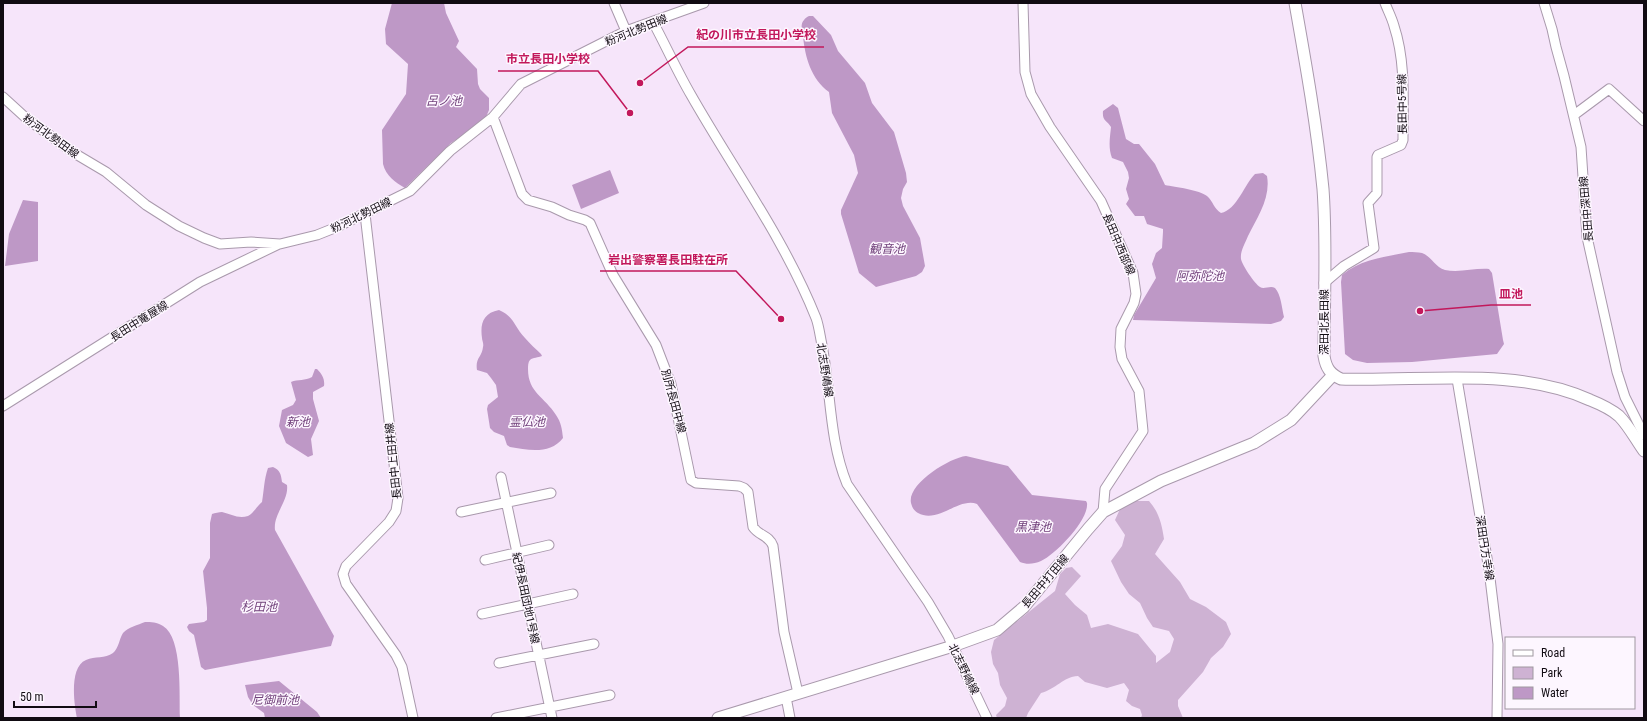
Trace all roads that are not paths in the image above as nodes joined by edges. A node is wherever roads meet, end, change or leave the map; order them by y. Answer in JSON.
{"nodes":[{"id":1,"x":614,"y":3,"type":"edge"},
{"id":2,"x":704,"y":3,"type":"edge"},
{"id":3,"x":1023,"y":3,"type":"edge"},
{"id":4,"x":1295,"y":3,"type":"edge"},
{"id":5,"x":1385,"y":3,"type":"edge"},
{"id":6,"x":1544,"y":3,"type":"edge"},
{"id":7,"x":653,"y":22,"type":"junction"},
{"id":8,"x":626,"y":31,"type":"junction"},
{"id":9,"x":3,"y":97,"type":"edge"},
{"id":10,"x":1574,"y":114,"type":"junction"},
{"id":11,"x":493,"y":117,"type":"junction"},
{"id":12,"x":1644,"y":121,"type":"edge"},
{"id":13,"x":365,"y":214,"type":"junction"},
{"id":14,"x":280,"y":244,"type":"junction"},
{"id":15,"x":1324,"y":283,"type":"junction"},
{"id":16,"x":1333,"y":375,"type":"junction"},
{"id":17,"x":1457,"y":379,"type":"junction"},
{"id":18,"x":3,"y":406,"type":"edge"},
{"id":19,"x":1644,"y":435,"type":"edge"},
{"id":20,"x":1644,"y":451,"type":"edge"},
{"id":21,"x":501,"y":477,"type":"dead end"},
{"id":22,"x":551,"y":493,"type":"dead end"},
{"id":23,"x":506,"y":502,"type":"junction"},
{"id":24,"x":461,"y":512,"type":"dead end"},
{"id":25,"x":1103,"y":512,"type":"junction"},
{"id":26,"x":549,"y":545,"type":"dead end"},
{"id":27,"x":517,"y":552,"type":"junction"},
{"id":28,"x":486,"y":560,"type":"dead end"},
{"id":29,"x":573,"y":594,"type":"dead end"},
{"id":30,"x":528,"y":604,"type":"junction"},
{"id":31,"x":482,"y":614,"type":"dead end"},
{"id":32,"x":594,"y":644,"type":"dead end"},
{"id":33,"x":953,"y":646,"type":"junction"},
{"id":34,"x":538,"y":655,"type":"junction"},
{"id":35,"x":499,"y":663,"type":"dead end"},
{"id":36,"x":798,"y":693,"type":"junction"},
{"id":37,"x":610,"y":695,"type":"dead end"},
{"id":38,"x":786,"y":697,"type":"junction"},
{"id":39,"x":549,"y":707,"type":"junction"},
{"id":40,"x":413,"y":718,"type":"edge"},
{"id":41,"x":496,"y":718,"type":"edge"},
{"id":42,"x":552,"y":718,"type":"edge"},
{"id":43,"x":718,"y":718,"type":"edge"},
{"id":44,"x":790,"y":718,"type":"edge"},
{"id":45,"x":987,"y":718,"type":"edge"},
{"id":46,"x":1497,"y":718,"type":"edge"}],
"edges":[{"from":1,"to":8,"type":"street"},
{"from":2,"to":7,"type":"street","name":"粉河北勢田線"},
{"from":3,"to":25,"type":"street","name":"長田中西部線"},
{"from":4,"to":15,"type":"street","name":"深田北長田線"},
{"from":5,"to":15,"type":"street","name":"長田中5号線"},
{"from":6,"to":10,"type":"street","name":"長田中深田線"},
{"from":7,"to":8,"type":"street","name":"粉河北勢田線"},
{"from":7,"to":33,"type":"street","name":"北志野嶋線"},
{"from":8,"to":11,"type":"street","name":"粉河北勢田線"},
{"from":9,"to":14,"type":"street","name":"粉河北勢田線"},
{"from":10,"to":12,"type":"street"},
{"from":10,"to":19,"type":"street","name":"長田中深田線"},
{"from":11,"to":13,"type":"street","name":"粉河北勢田線"},
{"from":11,"to":36,"type":"street","name":"別所長田中線"},
{"from":13,"to":14,"type":"street","name":"粉河北勢田線"},
{"from":13,"to":40,"type":"street","name":"長田中上田井線"},
{"from":14,"to":18,"type":"street","name":"長田中篭屋線"},
{"from":15,"to":16,"type":"street","name":"深田北長田線"},
{"from":16,"to":17,"type":"street"},
{"from":16,"to":25,"type":"street","name":"長田中打田線"},
{"from":17,"to":20,"type":"street"},
{"from":17,"to":46,"type":"street","name":"深田円方寺線"},
{"from":21,"to":23,"type":"street","name":"紀伊長田団地1号線"},
{"from":22,"to":23,"type":"street"},
{"from":23,"to":24,"type":"street"},
{"from":23,"to":27,"type":"street","name":"紀伊長田団地1号線"},
{"from":25,"to":33,"type":"street","name":"長田中打田線"},
{"from":26,"to":27,"type":"street"},
{"from":27,"to":28,"type":"street"},
{"from":27,"to":30,"type":"street","name":"紀伊長田団地1号線"},
{"from":29,"to":30,"type":"street"},
{"from":30,"to":31,"type":"street"},
{"from":30,"to":34,"type":"street","name":"紀伊長田団地1号線"},
{"from":32,"to":34,"type":"street"},
{"from":33,"to":36,"type":"street","name":"長田中打田線"},
{"from":33,"to":45,"type":"street","name":"北志野嶋線"},
{"from":34,"to":35,"type":"street"},
{"from":34,"to":39,"type":"street","name":"紀伊長田団地1号線"},
{"from":36,"to":38,"type":"street","name":"長田中打田線"},
{"from":37,"to":39,"type":"street"},
{"from":38,"to":43,"type":"street","name":"長田中打田線"},
{"from":38,"to":44,"type":"street"},
{"from":39,"to":41,"type":"street"},
{"from":39,"to":42,"type":"street","name":"紀伊長田団地1号線"}]}
